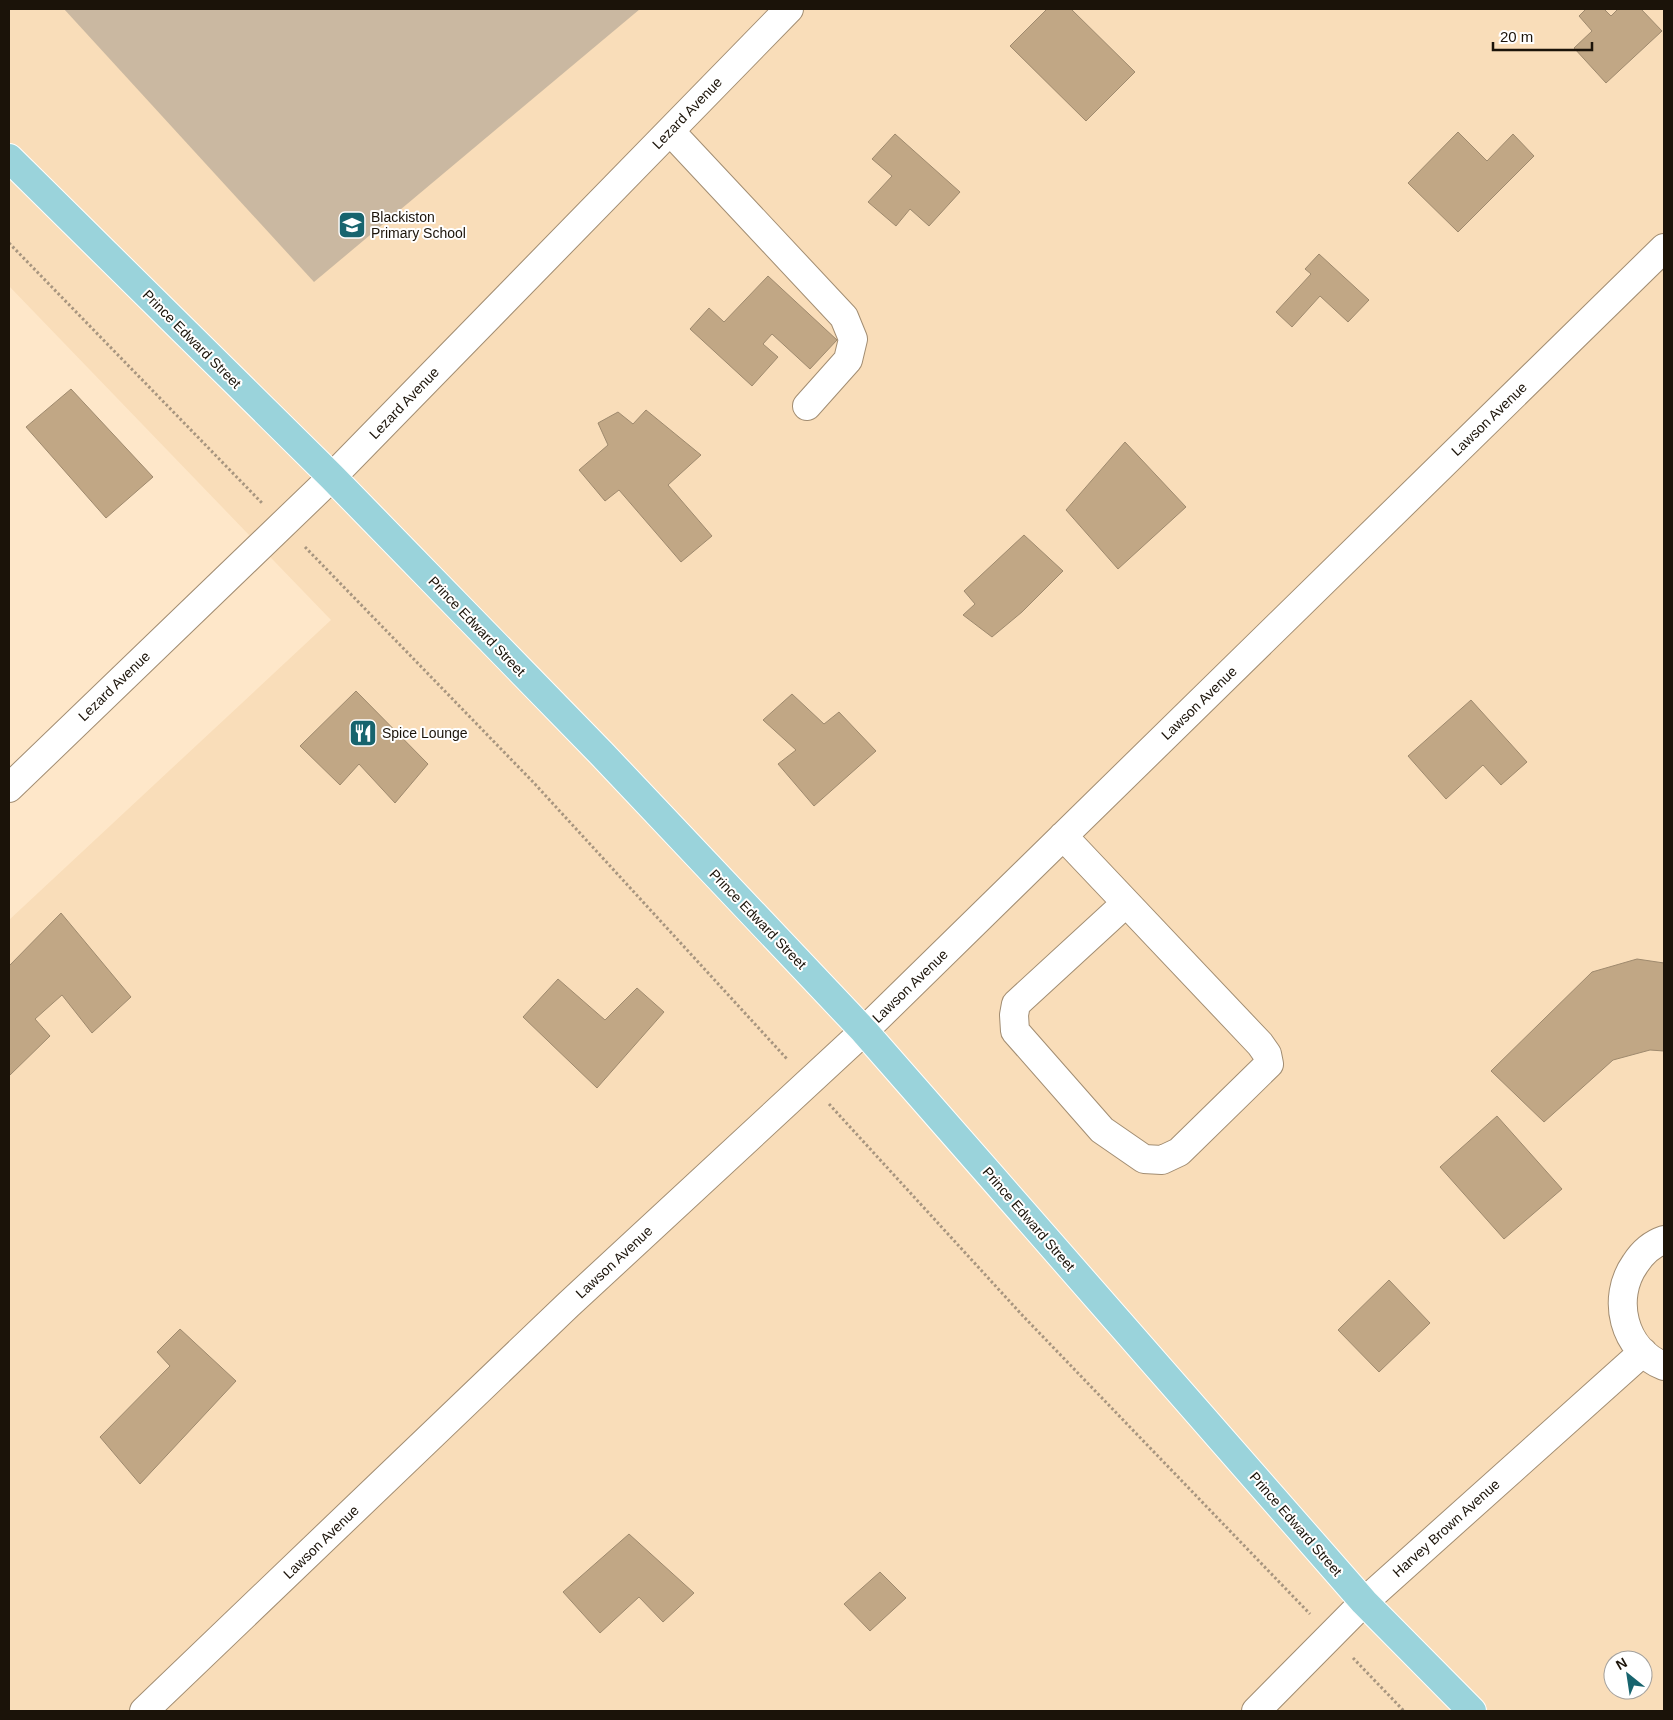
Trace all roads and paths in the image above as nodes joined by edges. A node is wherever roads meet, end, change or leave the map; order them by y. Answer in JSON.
{"nodes":[{"id":1,"x":789,"y":9,"type":"edge"},
{"id":2,"x":670,"y":131,"type":"junction"},
{"id":3,"x":9,"y":158,"type":"edge"},
{"id":4,"x":9,"y":243,"type":"edge"},
{"id":5,"x":1664,"y":248,"type":"edge"},
{"id":6,"x":808,"y":406,"type":"dead end"},
{"id":7,"x":332,"y":477,"type":"junction"},
{"id":8,"x":283,"y":524,"type":"junction"},
{"id":9,"x":9,"y":788,"type":"edge"},
{"id":10,"x":1063,"y":836,"type":"junction"},
{"id":11,"x":1126,"y":902,"type":"junction"},
{"id":12,"x":864,"y":1031,"type":"junction"},
{"id":13,"x":809,"y":1082,"type":"junction"},
{"id":14,"x":1664,"y":1240,"type":"edge"},
{"id":15,"x":1654,"y":1359,"type":"edge"},
{"id":16,"x":1364,"y":1602,"type":"junction"},
{"id":17,"x":1331,"y":1635,"type":"junction"},
{"id":18,"x":144,"y":1711,"type":"edge"},
{"id":19,"x":1256,"y":1711,"type":"edge"},
{"id":20,"x":1404,"y":1711,"type":"edge"},
{"id":21,"x":1472,"y":1711,"type":"edge"}],
"edges":[{"from":1,"to":2,"type":"street","name":"Lezard Avenue"},
{"from":2,"to":6,"type":"street"},
{"from":2,"to":7,"type":"street","name":"Lezard Avenue"},
{"from":3,"to":7,"type":"main road","name":"Prince Edward Street"},
{"from":4,"to":8,"type":"path"},
{"from":5,"to":10,"type":"street","name":"Lawson Avenue"},
{"from":7,"to":8,"type":"street","name":"Lezard Avenue"},
{"from":7,"to":12,"type":"main road","name":"Prince Edward Street"},
{"from":8,"to":9,"type":"street","name":"Lezard Avenue"},
{"from":8,"to":13,"type":"path"},
{"from":10,"to":11,"type":"street"},
{"from":10,"to":12,"type":"street","name":"Lawson Avenue"},
{"from":11,"to":11,"type":"street"},
{"from":12,"to":13,"type":"street","name":"Lawson Avenue"},
{"from":12,"to":16,"type":"main road","name":"Prince Edward Street"},
{"from":13,"to":17,"type":"path"},
{"from":13,"to":18,"type":"street","name":"Lawson Avenue"},
{"from":14,"to":15,"type":"street","name":"Harvey Brown Avenue"},
{"from":15,"to":16,"type":"street","name":"Harvey Brown Avenue"},
{"from":16,"to":17,"type":"street","name":"Harvey Brown Avenue"},
{"from":16,"to":21,"type":"main road","name":"Prince Edward Street"},
{"from":17,"to":19,"type":"street","name":"Harvey Brown Avenue"},
{"from":17,"to":20,"type":"path"}]}
